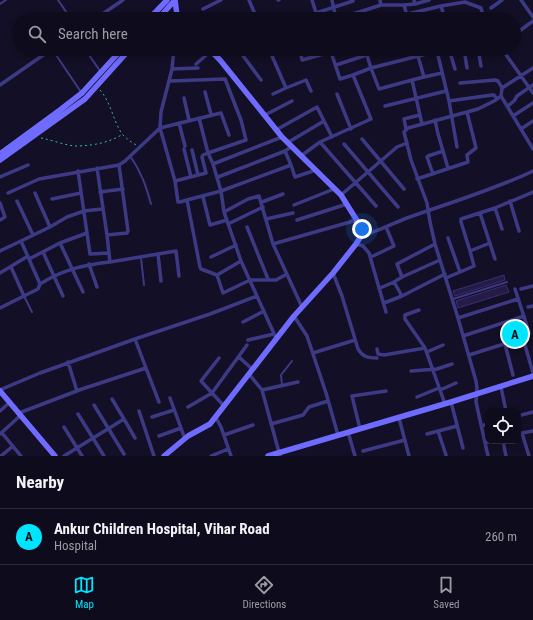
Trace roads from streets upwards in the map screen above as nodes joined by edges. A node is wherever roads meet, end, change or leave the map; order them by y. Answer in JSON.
{"nodes":[{"id":1,"x":124,"y":0,"type":"edge"},
{"id":2,"x":166,"y":0,"type":"edge"},
{"id":3,"x":175,"y":0,"type":"edge"},
{"id":4,"x":221,"y":0,"type":"edge"},
{"id":5,"x":249,"y":0,"type":"edge"},
{"id":6,"x":312,"y":0,"type":"edge"},
{"id":7,"x":332,"y":0,"type":"edge"},
{"id":8,"x":380,"y":0,"type":"edge"},
{"id":9,"x":429,"y":0,"type":"edge"},
{"id":10,"x":502,"y":0,"type":"edge"},
{"id":11,"x":521,"y":0,"type":"edge"},
{"id":12,"x":353,"y":1,"type":"dead end"},
{"id":13,"x":463,"y":1,"type":"edge"},
{"id":14,"x":414,"y":2,"type":"edge"},
{"id":15,"x":381,"y":5,"type":"junction"},
{"id":16,"x":404,"y":5,"type":"junction"},
{"id":17,"x":441,"y":6,"type":"junction"},
{"id":18,"x":334,"y":8,"type":"junction"},
{"id":19,"x":491,"y":8,"type":"dead end"},
{"id":20,"x":204,"y":9,"type":"dead end"},
{"id":21,"x":106,"y":12,"type":"edge"},
{"id":22,"x":155,"y":12,"type":"edge"},
{"id":23,"x":164,"y":12,"type":"edge"},
{"id":24,"x":177,"y":12,"type":"edge"},
{"id":25,"x":254,"y":12,"type":"edge"},
{"id":26,"x":316,"y":12,"type":"edge"},
{"id":27,"x":320,"y":12,"type":"edge"},
{"id":28,"x":335,"y":12,"type":"edge"},
{"id":29,"x":359,"y":12,"type":"edge"},
{"id":30,"x":406,"y":12,"type":"edge"},
{"id":31,"x":416,"y":12,"type":"edge"},
{"id":32,"x":443,"y":12,"type":"edge"},
{"id":33,"x":482,"y":12,"type":"edge"},
{"id":34,"x":533,"y":16,"type":"edge"},
{"id":35,"x":533,"y":20,"type":"edge"},
{"id":36,"x":521,"y":29,"type":"edge"},
{"id":37,"x":42,"y":56,"type":"edge"},
{"id":38,"x":117,"y":56,"type":"edge"},
{"id":39,"x":123,"y":56,"type":"edge"},
{"id":40,"x":173,"y":56,"type":"edge"},
{"id":41,"x":206,"y":56,"type":"edge"},
{"id":42,"x":216,"y":56,"type":"edge"},
{"id":43,"x":243,"y":56,"type":"edge"},
{"id":44,"x":272,"y":56,"type":"edge"},
{"id":45,"x":301,"y":56,"type":"edge"},
{"id":46,"x":314,"y":56,"type":"edge"},
{"id":47,"x":333,"y":56,"type":"edge"},
{"id":48,"x":361,"y":56,"type":"edge"},
{"id":49,"x":368,"y":56,"type":"edge"},
{"id":50,"x":418,"y":56,"type":"joint"},
{"id":51,"x":438,"y":56,"type":"edge"},
{"id":52,"x":451,"y":56,"type":"edge"},
{"id":53,"x":465,"y":56,"type":"edge"},
{"id":54,"x":479,"y":56,"type":"edge"},
{"id":55,"x":507,"y":56,"type":"edge"},
{"id":56,"x":336,"y":65,"type":"junction"},
{"id":57,"x":481,"y":66,"type":"dead end"},
{"id":58,"x":371,"y":68,"type":"junction"},
{"id":59,"x":467,"y":68,"type":"dead end"},
{"id":60,"x":533,"y":68,"type":"edge"},
{"id":61,"x":172,"y":69,"type":"junction"},
{"id":62,"x":455,"y":69,"type":"dead end"},
{"id":63,"x":442,"y":73,"type":"junction"},
{"id":64,"x":230,"y":74,"type":"junction"},
{"id":65,"x":103,"y":75,"type":"junction"},
{"id":66,"x":354,"y":75,"type":"junction"},
{"id":67,"x":522,"y":76,"type":"junction"},
{"id":68,"x":424,"y":77,"type":"junction"},
{"id":69,"x":225,"y":79,"type":"junction"},
{"id":70,"x":261,"y":80,"type":"dead end"},
{"id":71,"x":412,"y":80,"type":"junction"},
{"id":72,"x":169,"y":81,"type":"junction"},
{"id":73,"x":460,"y":83,"type":"dead end"},
{"id":74,"x":0,"y":85,"type":"edge"},
{"id":75,"x":531,"y":86,"type":"edge"},
{"id":76,"x":286,"y":88,"type":"junction"},
{"id":77,"x":502,"y":88,"type":"junction"},
{"id":78,"x":311,"y":91,"type":"dead end"},
{"id":79,"x":446,"y":91,"type":"junction"},
{"id":80,"x":205,"y":92,"type":"dead end"},
{"id":81,"x":533,"y":93,"type":"edge"},
{"id":82,"x":274,"y":94,"type":"dead end"},
{"id":83,"x":337,"y":94,"type":"dead end"},
{"id":84,"x":501,"y":96,"type":"junction"},
{"id":85,"x":184,"y":98,"type":"dead end"},
{"id":86,"x":416,"y":99,"type":"junction"},
{"id":87,"x":497,"y":99,"type":"junction"},
{"id":88,"x":449,"y":101,"type":"junction"},
{"id":89,"x":292,"y":102,"type":"dead end"},
{"id":90,"x":533,"y":103,"type":"edge"},
{"id":91,"x":385,"y":106,"type":"dead end"},
{"id":92,"x":508,"y":106,"type":"junction"},
{"id":93,"x":467,"y":112,"type":"junction"},
{"id":94,"x":211,"y":114,"type":"junction"},
{"id":95,"x":58,"y":115,"type":"junction"},
{"id":96,"x":265,"y":115,"type":"junction"},
{"id":97,"x":420,"y":115,"type":"junction"},
{"id":98,"x":513,"y":116,"type":"junction"},
{"id":99,"x":452,"y":117,"type":"junction"},
{"id":100,"x":199,"y":118,"type":"junction"},
{"id":101,"x":189,"y":120,"type":"junction"},
{"id":102,"x":435,"y":120,"type":"junction"},
{"id":103,"x":324,"y":121,"type":"junction"},
{"id":104,"x":533,"y":121,"type":"edge"},
{"id":105,"x":179,"y":123,"type":"junction"},
{"id":106,"x":422,"y":124,"type":"junction"},
{"id":107,"x":160,"y":128,"type":"junction"},
{"id":108,"x":351,"y":128,"type":"junction"},
{"id":109,"x":406,"y":129,"type":"junction"},
{"id":110,"x":521,"y":129,"type":"junction"},
{"id":111,"x":276,"y":130,"type":"junction"},
{"id":112,"x":228,"y":135,"type":"dead end"},
{"id":113,"x":332,"y":136,"type":"junction"},
{"id":114,"x":282,"y":137,"type":"junction"},
{"id":115,"x":362,"y":139,"type":"dead end"},
{"id":116,"x":320,"y":142,"type":"junction"},
{"id":117,"x":407,"y":143,"type":"junction"},
{"id":118,"x":344,"y":144,"type":"dead end"},
{"id":119,"x":289,"y":145,"type":"junction"},
{"id":120,"x":15,"y":146,"type":"junction"},
{"id":121,"x":456,"y":147,"type":"dead end"},
{"id":122,"x":533,"y":149,"type":"edge"},
{"id":123,"x":192,"y":150,"type":"dead end"},
{"id":124,"x":285,"y":151,"type":"junction"},
{"id":125,"x":442,"y":151,"type":"junction"},
{"id":126,"x":208,"y":153,"type":"junction"},
{"id":127,"x":0,"y":154,"type":"edge"},
{"id":128,"x":301,"y":156,"type":"junction"},
{"id":129,"x":0,"y":160,"type":"edge"},
{"id":130,"x":380,"y":161,"type":"junction"},
{"id":131,"x":213,"y":164,"type":"junction"},
{"id":132,"x":28,"y":165,"type":"dead end"},
{"id":133,"x":119,"y":165,"type":"junction"},
{"id":134,"x":291,"y":165,"type":"junction"},
{"id":135,"x":96,"y":168,"type":"junction"},
{"id":136,"x":448,"y":168,"type":"junction"},
{"id":137,"x":316,"y":170,"type":"junction"},
{"id":138,"x":368,"y":171,"type":"junction"},
{"id":139,"x":533,"y":171,"type":"edge"},
{"id":140,"x":78,"y":172,"type":"junction"},
{"id":141,"x":433,"y":174,"type":"junction"},
{"id":142,"x":198,"y":175,"type":"junction"},
{"id":143,"x":0,"y":177,"type":"edge"},
{"id":144,"x":190,"y":177,"type":"junction"},
{"id":145,"x":218,"y":177,"type":"junction"},
{"id":146,"x":418,"y":179,"type":"junction"},
{"id":147,"x":175,"y":181,"type":"junction"},
{"id":148,"x":355,"y":182,"type":"junction"},
{"id":149,"x":123,"y":189,"type":"junction"},
{"id":150,"x":334,"y":189,"type":"junction"},
{"id":151,"x":404,"y":189,"type":"dead end"},
{"id":152,"x":221,"y":191,"type":"junction"},
{"id":153,"x":8,"y":192,"type":"dead end"},
{"id":154,"x":100,"y":192,"type":"junction"},
{"id":155,"x":533,"y":192,"type":"edge"},
{"id":156,"x":35,"y":193,"type":"dead end"},
{"id":157,"x":81,"y":193,"type":"junction"},
{"id":158,"x":283,"y":194,"type":"dead end"},
{"id":159,"x":341,"y":195,"type":"junction"},
{"id":160,"x":203,"y":197,"type":"junction"},
{"id":161,"x":52,"y":199,"type":"dead end"},
{"id":162,"x":187,"y":200,"type":"junction"},
{"id":163,"x":18,"y":201,"type":"dead end"},
{"id":164,"x":510,"y":201,"type":"junction"},
{"id":165,"x":262,"y":202,"type":"junction"},
{"id":166,"x":0,"y":203,"type":"edge"},
{"id":167,"x":347,"y":204,"type":"junction"},
{"id":168,"x":294,"y":205,"type":"dead end"},
{"id":169,"x":376,"y":206,"type":"dead end"},
{"id":170,"x":263,"y":207,"type":"junction"},
{"id":171,"x":398,"y":207,"type":"dead end"},
{"id":172,"x":495,"y":208,"type":"junction"},
{"id":173,"x":102,"y":209,"type":"junction"},
{"id":174,"x":84,"y":211,"type":"junction"},
{"id":175,"x":428,"y":211,"type":"junction"},
{"id":176,"x":224,"y":212,"type":"junction"},
{"id":177,"x":293,"y":213,"type":"dead end"},
{"id":178,"x":480,"y":213,"type":"junction"},
{"id":179,"x":266,"y":219,"type":"junction"},
{"id":180,"x":0,"y":220,"type":"edge"},
{"id":181,"x":297,"y":220,"type":"dead end"},
{"id":182,"x":357,"y":220,"type":"junction"},
{"id":183,"x":227,"y":222,"type":"junction"},
{"id":184,"x":50,"y":227,"type":"junction"},
{"id":185,"x":246,"y":227,"type":"dead end"},
{"id":186,"x":386,"y":227,"type":"junction"},
{"id":187,"x":502,"y":229,"type":"dead end"},
{"id":188,"x":519,"y":231,"type":"dead end"},
{"id":189,"x":87,"y":233,"type":"junction"},
{"id":190,"x":33,"y":235,"type":"junction"},
{"id":191,"x":107,"y":235,"type":"junction"},
{"id":192,"x":361,"y":236,"type":"junction"},
{"id":193,"x":448,"y":238,"type":"dead end"},
{"id":194,"x":21,"y":242,"type":"junction"},
{"id":195,"x":60,"y":243,"type":"junction"},
{"id":196,"x":490,"y":243,"type":"junction"},
{"id":197,"x":273,"y":244,"type":"junction"},
{"id":198,"x":356,"y":244,"type":"junction"},
{"id":199,"x":435,"y":244,"type":"junction"},
{"id":200,"x":236,"y":245,"type":"junction"},
{"id":201,"x":0,"y":251,"type":"edge"},
{"id":202,"x":470,"y":251,"type":"junction"},
{"id":203,"x":43,"y":252,"type":"junction"},
{"id":204,"x":109,"y":253,"type":"junction"},
{"id":205,"x":158,"y":254,"type":"junction"},
{"id":206,"x":373,"y":256,"type":"dead end"},
{"id":207,"x":28,"y":257,"type":"junction"},
{"id":208,"x":211,"y":257,"type":"dead end"},
{"id":209,"x":495,"y":259,"type":"dead end"},
{"id":210,"x":440,"y":260,"type":"junction"},
{"id":211,"x":241,"y":261,"type":"junction"},
{"id":212,"x":110,"y":262,"type":"junction"},
{"id":213,"x":89,"y":264,"type":"junction"},
{"id":214,"x":11,"y":267,"type":"junction"},
{"id":215,"x":72,"y":269,"type":"junction"},
{"id":216,"x":460,"y":272,"type":"junction"},
{"id":217,"x":0,"y":273,"type":"edge"},
{"id":218,"x":333,"y":273,"type":"junction"},
{"id":219,"x":287,"y":274,"type":"junction"},
{"id":220,"x":53,"y":275,"type":"junction"},
{"id":221,"x":217,"y":275,"type":"junction"},
{"id":222,"x":179,"y":276,"type":"dead end"},
{"id":223,"x":446,"y":276,"type":"junction"},
{"id":224,"x":402,"y":277,"type":"junction"},
{"id":225,"x":268,"y":279,"type":"junction"},
{"id":226,"x":250,"y":280,"type":"junction"},
{"id":227,"x":161,"y":281,"type":"dead end"},
{"id":228,"x":394,"y":282,"type":"junction"},
{"id":229,"x":40,"y":284,"type":"junction"},
{"id":230,"x":533,"y":286,"type":"edge"},
{"id":231,"x":97,"y":287,"type":"dead end"},
{"id":232,"x":380,"y":288,"type":"junction"},
{"id":233,"x":515,"y":289,"type":"dead end"},
{"id":234,"x":521,"y":289,"type":"dead end"},
{"id":235,"x":83,"y":292,"type":"dead end"},
{"id":236,"x":24,"y":296,"type":"junction"},
{"id":237,"x":63,"y":296,"type":"dead end"},
{"id":238,"x":257,"y":296,"type":"junction"},
{"id":239,"x":402,"y":296,"type":"junction"},
{"id":240,"x":518,"y":299,"type":"junction"},
{"id":241,"x":384,"y":303,"type":"junction"},
{"id":242,"x":533,"y":306,"type":"edge"},
{"id":243,"x":302,"y":307,"type":"junction"},
{"id":244,"x":528,"y":307,"type":"dead end"},
{"id":245,"x":0,"y":308,"type":"edge"},
{"id":246,"x":419,"y":310,"type":"dead end"},
{"id":247,"x":264,"y":311,"type":"junction"},
{"id":248,"x":386,"y":312,"type":"dead end"},
{"id":249,"x":294,"y":316,"type":"junction"},
{"id":250,"x":524,"y":316,"type":"junction"},
{"id":251,"x":458,"y":318,"type":"junction"},
{"id":252,"x":243,"y":322,"type":"dead end"},
{"id":253,"x":275,"y":336,"type":"junction"},
{"id":254,"x":463,"y":336,"type":"junction"},
{"id":255,"x":523,"y":338,"type":"junction"},
{"id":256,"x":135,"y":339,"type":"junction"},
{"id":257,"x":248,"y":340,"type":"dead end"},
{"id":258,"x":355,"y":340,"type":"junction"},
{"id":259,"x":505,"y":344,"type":"junction"},
{"id":260,"x":247,"y":345,"type":"dead end"},
{"id":261,"x":443,"y":345,"type":"dead end"},
{"id":262,"x":377,"y":349,"type":"dead end"},
{"id":263,"x":426,"y":350,"type":"junction"},
{"id":264,"x":313,"y":353,"type":"junction"},
{"id":265,"x":469,"y":355,"type":"junction"},
{"id":266,"x":239,"y":357,"type":"junction"},
{"id":267,"x":219,"y":358,"type":"dead end"},
{"id":268,"x":377,"y":358,"type":"dead end"},
{"id":269,"x":68,"y":362,"type":"junction"},
{"id":270,"x":452,"y":364,"type":"dead end"},
{"id":271,"x":146,"y":368,"type":"junction"},
{"id":272,"x":432,"y":370,"type":"junction"},
{"id":273,"x":250,"y":371,"type":"junction"},
{"id":274,"x":411,"y":371,"type":"dead end"},
{"id":275,"x":533,"y":373,"type":"edge"},
{"id":276,"x":513,"y":374,"type":"dead end"},
{"id":277,"x":533,"y":376,"type":"edge"},
{"id":278,"x":298,"y":382,"type":"dead end"},
{"id":279,"x":456,"y":383,"type":"dead end"},
{"id":280,"x":501,"y":387,"type":"junction"},
{"id":281,"x":439,"y":389,"type":"junction"},
{"id":282,"x":0,"y":390,"type":"edge"},
{"id":283,"x":262,"y":390,"type":"junction"},
{"id":284,"x":386,"y":390,"type":"dead end"},
{"id":285,"x":77,"y":391,"type":"junction"},
{"id":286,"x":212,"y":394,"type":"junction"},
{"id":287,"x":477,"y":394,"type":"junction"},
{"id":288,"x":417,"y":396,"type":"dead end"},
{"id":289,"x":170,"y":398,"type":"dead end"},
{"id":290,"x":112,"y":399,"type":"dead end"},
{"id":291,"x":328,"y":401,"type":"junction"},
{"id":292,"x":10,"y":402,"type":"junction"},
{"id":293,"x":159,"y":402,"type":"dead end"},
{"id":294,"x":451,"y":402,"type":"junction"},
{"id":295,"x":445,"y":404,"type":"junction"},
{"id":296,"x":94,"y":405,"type":"dead end"},
{"id":297,"x":224,"y":406,"type":"junction"},
{"id":298,"x":188,"y":407,"type":"dead end"},
{"id":299,"x":505,"y":408,"type":"edge"},
{"id":300,"x":174,"y":410,"type":"junction"},
{"id":301,"x":0,"y":411,"type":"edge"},
{"id":302,"x":139,"y":411,"type":"dead end"},
{"id":303,"x":533,"y":412,"type":"edge"},
{"id":304,"x":20,"y":414,"type":"junction"},
{"id":305,"x":78,"y":414,"type":"dead end"},
{"id":306,"x":521,"y":415,"type":"edge"},
{"id":307,"x":216,"y":416,"type":"junction"},
{"id":308,"x":152,"y":417,"type":"dead end"},
{"id":309,"x":399,"y":418,"type":"junction"},
{"id":310,"x":124,"y":419,"type":"junction"},
{"id":311,"x":271,"y":424,"type":"junction"},
{"id":312,"x":253,"y":425,"type":"dead end"},
{"id":313,"x":485,"y":425,"type":"edge"},
{"id":314,"x":457,"y":426,"type":"junction"},
{"id":315,"x":481,"y":426,"type":"junction"},
{"id":316,"x":64,"y":428,"type":"dead end"},
{"id":317,"x":181,"y":428,"type":"junction"},
{"id":318,"x":108,"y":429,"type":"junction"},
{"id":319,"x":360,"y":429,"type":"junction"},
{"id":320,"x":438,"y":431,"type":"junction"},
{"id":321,"x":533,"y":431,"type":"edge"},
{"id":322,"x":348,"y":432,"type":"junction"},
{"id":323,"x":1,"y":433,"type":"edge"},
{"id":324,"x":521,"y":433,"type":"edge"},
{"id":325,"x":427,"y":434,"type":"dead end"},
{"id":326,"x":224,"y":435,"type":"junction"},
{"id":327,"x":338,"y":435,"type":"junction"},
{"id":328,"x":159,"y":436,"type":"dead end"},
{"id":329,"x":521,"y":436,"type":"edge"},
{"id":330,"x":93,"y":438,"type":"junction"},
{"id":331,"x":135,"y":438,"type":"dead end"},
{"id":332,"x":185,"y":439,"type":"junction"},
{"id":333,"x":405,"y":440,"type":"junction"},
{"id":334,"x":485,"y":443,"type":"edge"},
{"id":335,"x":485,"y":444,"type":"edge"},
{"id":336,"x":504,"y":444,"type":"edge"},
{"id":337,"x":13,"y":446,"type":"junction"},
{"id":338,"x":77,"y":448,"type":"junction"},
{"id":339,"x":463,"y":448,"type":"dead end"},
{"id":340,"x":228,"y":449,"type":"junction"},
{"id":341,"x":363,"y":451,"type":"dead end"},
{"id":342,"x":172,"y":453,"type":"edge"},
{"id":343,"x":124,"y":454,"type":"dead end"},
{"id":344,"x":280,"y":454,"type":"edge"},
{"id":345,"x":446,"y":455,"type":"edge"},
{"id":346,"x":1,"y":456,"type":"edge"},
{"id":347,"x":21,"y":456,"type":"edge"},
{"id":348,"x":55,"y":456,"type":"edge"},
{"id":349,"x":64,"y":456,"type":"edge"},
{"id":350,"x":82,"y":456,"type":"edge"},
{"id":351,"x":104,"y":456,"type":"edge"},
{"id":352,"x":154,"y":456,"type":"edge"},
{"id":353,"x":164,"y":456,"type":"edge"},
{"id":354,"x":211,"y":456,"type":"edge"},
{"id":355,"x":230,"y":456,"type":"edge"},
{"id":356,"x":268,"y":456,"type":"edge"},
{"id":357,"x":355,"y":456,"type":"edge"},
{"id":358,"x":409,"y":456,"type":"edge"},
{"id":359,"x":488,"y":456,"type":"edge"},
{"id":360,"x":506,"y":456,"type":"edge"},
{"id":361,"x":529,"y":456,"type":"edge"}],
"edges":[{"from":1,"to":21,"type":"street"},
{"from":2,"to":22,"type":"street"},
{"from":3,"to":23,"type":"street"},
{"from":3,"to":24,"type":"street"},
{"from":4,"to":20,"type":"street"},
{"from":5,"to":25,"type":"street"},
{"from":6,"to":26,"type":"street"},
{"from":7,"to":18,"type":"street"},
{"from":8,"to":15,"type":"street"},
{"from":9,"to":14,"type":"street"},
{"from":10,"to":19,"type":"street"},
{"from":11,"to":34,"type":"street"},
{"from":12,"to":18,"type":"street"},
{"from":13,"to":17,"type":"street"},
{"from":13,"to":33,"type":"street"},
{"from":14,"to":16,"type":"street"},
{"from":15,"to":16,"type":"street"},
{"from":15,"to":29,"type":"street"},
{"from":16,"to":30,"type":"street"},
{"from":17,"to":31,"type":"street"},
{"from":17,"to":32,"type":"street"},
{"from":18,"to":27,"type":"street"},
{"from":18,"to":28,"type":"street"},
{"from":35,"to":36,"type":"street"},
{"from":37,"to":74,"type":"street"},
{"from":38,"to":65,"type":"street"},
{"from":39,"to":65,"type":"street"},
{"from":40,"to":61,"type":"street"},
{"from":41,"to":61,"type":"street"},
{"from":42,"to":64,"type":"street"},
{"from":43,"to":70,"type":"street"},
{"from":44,"to":76,"type":"street"},
{"from":45,"to":46,"type":"street"},
{"from":47,"to":56,"type":"street"},
{"from":48,"to":56,"type":"street"},
{"from":49,"to":58,"type":"street"},
{"from":50,"to":58,"type":"street"},
{"from":50,"to":68,"type":"street"},
{"from":51,"to":63,"type":"street"},
{"from":52,"to":62,"type":"street"},
{"from":53,"to":59,"type":"street"},
{"from":54,"to":57,"type":"street"},
{"from":55,"to":67,"type":"street"},
{"from":56,"to":66,"type":"street"},
{"from":58,"to":66,"type":"street"},
{"from":58,"to":71,"type":"street"},
{"from":60,"to":67,"type":"street"},
{"from":61,"to":72,"type":"street"},
{"from":63,"to":68,"type":"street"},
{"from":63,"to":79,"type":"street"},
{"from":64,"to":69,"type":"street"},
{"from":64,"to":96,"type":"street"},
{"from":65,"to":95,"type":"street"},
{"from":65,"to":95,"type":"street"},
{"from":66,"to":108,"type":"street"},
{"from":67,"to":75,"type":"street"},
{"from":67,"to":77,"type":"street"},
{"from":68,"to":71,"type":"street"},
{"from":69,"to":72,"type":"street"},
{"from":69,"to":126,"type":"street"},
{"from":71,"to":86,"type":"street"},
{"from":72,"to":107,"type":"street"},
{"from":73,"to":77,"type":"street"},
{"from":75,"to":81,"type":"street"},
{"from":75,"to":92,"type":"street"},
{"from":76,"to":78,"type":"street"},
{"from":76,"to":82,"type":"street"},
{"from":77,"to":84,"type":"street"},
{"from":79,"to":86,"type":"street"},
{"from":79,"to":88,"type":"street"},
{"from":80,"to":94,"type":"street"},
{"from":83,"to":108,"type":"street"},
{"from":84,"to":87,"type":"street"},
{"from":84,"to":92,"type":"street"},
{"from":85,"to":101,"type":"street"},
{"from":86,"to":91,"type":"street"},
{"from":86,"to":97,"type":"street"},
{"from":87,"to":88,"type":"street"},
{"from":87,"to":93,"type":"street"},
{"from":88,"to":99,"type":"street"},
{"from":89,"to":96,"type":"street"},
{"from":90,"to":98,"type":"street"},
{"from":92,"to":98,"type":"street"},
{"from":93,"to":99,"type":"street"},
{"from":93,"to":136,"type":"street"},
{"from":94,"to":100,"type":"street"},
{"from":94,"to":112,"type":"street"},
{"from":95,"to":120,"type":"street"},
{"from":95,"to":120,"type":"street"},
{"from":96,"to":111,"type":"street"},
{"from":97,"to":106,"type":"street"},
{"from":97,"to":109,"type":"street"},
{"from":98,"to":110,"type":"street"},
{"from":99,"to":102,"type":"street"},
{"from":99,"to":121,"type":"street"},
{"from":100,"to":101,"type":"street"},
{"from":100,"to":126,"type":"street"},
{"from":101,"to":105,"type":"street"},
{"from":102,"to":106,"type":"street"},
{"from":102,"to":125,"type":"street"},
{"from":103,"to":111,"type":"street"},
{"from":103,"to":113,"type":"street"},
{"from":103,"to":119,"type":"street"},
{"from":104,"to":110,"type":"street"},
{"from":105,"to":107,"type":"street"},
{"from":105,"to":144,"type":"street"},
{"from":106,"to":109,"type":"street"},
{"from":107,"to":133,"type":"street"},
{"from":107,"to":147,"type":"street"},
{"from":108,"to":113,"type":"street"},
{"from":109,"to":117,"type":"street"},
{"from":110,"to":122,"type":"street"},
{"from":111,"to":114,"type":"street"},
{"from":113,"to":116,"type":"street"},
{"from":114,"to":119,"type":"street"},
{"from":114,"to":131,"type":"street"},
{"from":115,"to":130,"type":"street"},
{"from":116,"to":128,"type":"street"},
{"from":116,"to":148,"type":"street"},
{"from":117,"to":130,"type":"street"},
{"from":117,"to":146,"type":"street"},
{"from":118,"to":138,"type":"street"},
{"from":119,"to":124,"type":"street"},
{"from":119,"to":128,"type":"street"},
{"from":120,"to":127,"type":"street"},
{"from":120,"to":129,"type":"street"},
{"from":123,"to":142,"type":"street"},
{"from":124,"to":134,"type":"street"},
{"from":124,"to":145,"type":"street"},
{"from":125,"to":136,"type":"street"},
{"from":125,"to":141,"type":"street"},
{"from":126,"to":131,"type":"street"},
{"from":126,"to":142,"type":"street"},
{"from":128,"to":137,"type":"street"},
{"from":130,"to":138,"type":"street"},
{"from":130,"to":151,"type":"street"},
{"from":131,"to":145,"type":"street"},
{"from":132,"to":143,"type":"street"},
{"from":133,"to":135,"type":"street"},
{"from":133,"to":149,"type":"street"},
{"from":134,"to":137,"type":"street"},
{"from":134,"to":152,"type":"street"},
{"from":135,"to":140,"type":"street"},
{"from":135,"to":154,"type":"street"},
{"from":136,"to":141,"type":"street"},
{"from":137,"to":150,"type":"street"},
{"from":138,"to":148,"type":"street"},
{"from":138,"to":171,"type":"street"},
{"from":139,"to":175,"type":"street"},
{"from":140,"to":153,"type":"street"},
{"from":140,"to":157,"type":"street"},
{"from":141,"to":146,"type":"street"},
{"from":142,"to":144,"type":"street"},
{"from":144,"to":147,"type":"street"},
{"from":145,"to":152,"type":"street"},
{"from":146,"to":175,"type":"street"},
{"from":147,"to":162,"type":"street"},
{"from":148,"to":159,"type":"street"},
{"from":148,"to":169,"type":"street"},
{"from":149,"to":154,"type":"street"},
{"from":149,"to":191,"type":"street"},
{"from":150,"to":159,"type":"street"},
{"from":150,"to":168,"type":"street"},
{"from":152,"to":160,"type":"street"},
{"from":152,"to":176,"type":"street"},
{"from":154,"to":173,"type":"street"},
{"from":155,"to":164,"type":"street"},
{"from":156,"to":184,"type":"street"},
{"from":157,"to":161,"type":"street"},
{"from":157,"to":174,"type":"street"},
{"from":158,"to":165,"type":"street"},
{"from":159,"to":167,"type":"street"},
{"from":160,"to":162,"type":"street"},
{"from":160,"to":183,"type":"street"},
{"from":162,"to":221,"type":"street"},
{"from":163,"to":190,"type":"street"},
{"from":164,"to":172,"type":"street"},
{"from":164,"to":188,"type":"street"},
{"from":165,"to":170,"type":"street"},
{"from":165,"to":176,"type":"street"},
{"from":166,"to":180,"type":"street"},
{"from":167,"to":181,"type":"street"},
{"from":167,"to":182,"type":"street"},
{"from":170,"to":179,"type":"street"},
{"from":170,"to":183,"type":"street"},
{"from":172,"to":178,"type":"street"},
{"from":172,"to":187,"type":"street"},
{"from":173,"to":174,"type":"street"},
{"from":173,"to":191,"type":"street"},
{"from":174,"to":184,"type":"street"},
{"from":174,"to":189,"type":"street"},
{"from":175,"to":186,"type":"street"},
{"from":175,"to":199,"type":"street"},
{"from":176,"to":183,"type":"street"},
{"from":177,"to":179,"type":"street"},
{"from":178,"to":196,"type":"street"},
{"from":178,"to":202,"type":"street"},
{"from":179,"to":197,"type":"street"},
{"from":182,"to":192,"type":"street"},
{"from":182,"to":197,"type":"street"},
{"from":183,"to":200,"type":"street"},
{"from":184,"to":190,"type":"street"},
{"from":185,"to":225,"type":"street"},
{"from":186,"to":192,"type":"street"},
{"from":186,"to":206,"type":"street"},
{"from":189,"to":195,"type":"street"},
{"from":189,"to":204,"type":"street"},
{"from":190,"to":194,"type":"street"},
{"from":191,"to":204,"type":"street"},
{"from":192,"to":198,"type":"street"},
{"from":193,"to":216,"type":"street"},
{"from":194,"to":201,"type":"street"},
{"from":194,"to":207,"type":"street"},
{"from":195,"to":203,"type":"street"},
{"from":195,"to":215,"type":"street"},
{"from":196,"to":202,"type":"street"},
{"from":196,"to":209,"type":"street"},
{"from":197,"to":219,"type":"street"},
{"from":198,"to":218,"type":"street"},
{"from":198,"to":232,"type":"street"},
{"from":199,"to":210,"type":"street"},
{"from":199,"to":224,"type":"street"},
{"from":200,"to":208,"type":"street"},
{"from":200,"to":211,"type":"street"},
{"from":202,"to":216,"type":"street"},
{"from":203,"to":207,"type":"street"},
{"from":203,"to":220,"type":"street"},
{"from":204,"to":212,"type":"street"},
{"from":205,"to":212,"type":"street"},
{"from":205,"to":222,"type":"street"},
{"from":205,"to":227,"type":"street"},
{"from":207,"to":214,"type":"street"},
{"from":207,"to":229,"type":"street"},
{"from":210,"to":223,"type":"street"},
{"from":210,"to":224,"type":"street"},
{"from":211,"to":221,"type":"street"},
{"from":211,"to":226,"type":"street"},
{"from":212,"to":213,"type":"street"},
{"from":213,"to":215,"type":"street"},
{"from":213,"to":231,"type":"street"},
{"from":214,"to":217,"type":"street"},
{"from":214,"to":236,"type":"street"},
{"from":215,"to":220,"type":"street"},
{"from":215,"to":235,"type":"street"},
{"from":216,"to":223,"type":"street"},
{"from":218,"to":243,"type":"street"},
{"from":218,"to":258,"type":"street"},
{"from":219,"to":225,"type":"street"},
{"from":219,"to":243,"type":"street"},
{"from":220,"to":229,"type":"street"},
{"from":220,"to":237,"type":"street"},
{"from":221,"to":226,"type":"street"},
{"from":223,"to":239,"type":"street"},
{"from":223,"to":251,"type":"street"},
{"from":224,"to":228,"type":"street"},
{"from":225,"to":226,"type":"street"},
{"from":226,"to":238,"type":"street"},
{"from":228,"to":232,"type":"street"},
{"from":228,"to":239,"type":"street"},
{"from":229,"to":236,"type":"street"},
{"from":230,"to":234,"type":"street"},
{"from":232,"to":241,"type":"street"},
{"from":233,"to":240,"type":"street"},
{"from":236,"to":245,"type":"street"},
{"from":238,"to":247,"type":"street"},
{"from":238,"to":256,"type":"street"},
{"from":239,"to":241,"type":"street"},
{"from":240,"to":250,"type":"street"},
{"from":240,"to":251,"type":"street"},
{"from":241,"to":248,"type":"street"},
{"from":242,"to":244,"type":"street"},
{"from":243,"to":249,"type":"street"},
{"from":246,"to":263,"type":"street"},
{"from":247,"to":252,"type":"street"},
{"from":247,"to":253,"type":"street"},
{"from":249,"to":253,"type":"street"},
{"from":249,"to":264,"type":"street"},
{"from":250,"to":254,"type":"street"},
{"from":250,"to":255,"type":"street"},
{"from":251,"to":254,"type":"street"},
{"from":253,"to":257,"type":"street"},
{"from":253,"to":273,"type":"street"},
{"from":254,"to":265,"type":"street"},
{"from":255,"to":259,"type":"street"},
{"from":255,"to":275,"type":"street"},
{"from":256,"to":269,"type":"street"},
{"from":256,"to":271,"type":"street"},
{"from":258,"to":264,"type":"street"},
{"from":258,"to":268,"type":"street"},
{"from":259,"to":265,"type":"street"},
{"from":259,"to":276,"type":"street"},
{"from":260,"to":266,"type":"street"},
{"from":261,"to":263,"type":"street"},
{"from":262,"to":263,"type":"street"},
{"from":263,"to":272,"type":"street"},
{"from":264,"to":291,"type":"street"},
{"from":265,"to":287,"type":"street"},
{"from":266,"to":273,"type":"street"},
{"from":266,"to":286,"type":"street"},
{"from":267,"to":286,"type":"street"},
{"from":269,"to":282,"type":"street"},
{"from":269,"to":285,"type":"street"},
{"from":270,"to":272,"type":"street"},
{"from":271,"to":285,"type":"street"},
{"from":271,"to":293,"type":"street"},
{"from":272,"to":274,"type":"street"},
{"from":272,"to":281,"type":"street"},
{"from":273,"to":283,"type":"street"},
{"from":273,"to":297,"type":"street"},
{"from":277,"to":280,"type":"street"},
{"from":278,"to":283,"type":"street"},
{"from":279,"to":281,"type":"street"},
{"from":280,"to":287,"type":"street"},
{"from":280,"to":299,"type":"street"},
{"from":281,"to":288,"type":"street"},
{"from":281,"to":295,"type":"street"},
{"from":282,"to":292,"type":"street"},
{"from":283,"to":311,"type":"street"},
{"from":284,"to":319,"type":"street"},
{"from":285,"to":304,"type":"street"},
{"from":286,"to":297,"type":"street"},
{"from":286,"to":298,"type":"street"},
{"from":287,"to":294,"type":"street"},
{"from":287,"to":315,"type":"street"},
{"from":289,"to":300,"type":"street"},
{"from":290,"to":310,"type":"street"},
{"from":291,"to":311,"type":"street"},
{"from":291,"to":327,"type":"street"},
{"from":292,"to":301,"type":"street"},
{"from":292,"to":304,"type":"street"},
{"from":294,"to":295,"type":"street"},
{"from":294,"to":314,"type":"street"},
{"from":295,"to":309,"type":"street"},
{"from":296,"to":318,"type":"street"},
{"from":297,"to":307,"type":"street"},
{"from":300,"to":308,"type":"street"},
{"from":300,"to":317,"type":"street"},
{"from":302,"to":352,"type":"street"},
{"from":303,"to":306,"type":"street"},
{"from":304,"to":323,"type":"street"},
{"from":304,"to":348,"type":"street"},
{"from":305,"to":330,"type":"street"},
{"from":307,"to":326,"type":"street"},
{"from":307,"to":332,"type":"street"},
{"from":309,"to":319,"type":"street"},
{"from":309,"to":333,"type":"street"},
{"from":310,"to":318,"type":"street"},
{"from":310,"to":331,"type":"street"},
{"from":311,"to":344,"type":"street"},
{"from":312,"to":326,"type":"street"},
{"from":313,"to":315,"type":"street"},
{"from":314,"to":320,"type":"street"},
{"from":314,"to":339,"type":"street"},
{"from":315,"to":334,"type":"street"},
{"from":316,"to":338,"type":"street"},
{"from":317,"to":328,"type":"street"},
{"from":317,"to":332,"type":"street"},
{"from":318,"to":330,"type":"street"},
{"from":318,"to":343,"type":"street"},
{"from":319,"to":322,"type":"street"},
{"from":320,"to":325,"type":"street"},
{"from":320,"to":345,"type":"street"},
{"from":321,"to":324,"type":"street"},
{"from":322,"to":327,"type":"street"},
{"from":322,"to":357,"type":"street"},
{"from":323,"to":337,"type":"street"},
{"from":326,"to":340,"type":"street"},
{"from":327,"to":344,"type":"street"},
{"from":329,"to":361,"type":"street"},
{"from":330,"to":338,"type":"street"},
{"from":330,"to":351,"type":"street"},
{"from":332,"to":342,"type":"street"},
{"from":333,"to":341,"type":"street"},
{"from":333,"to":358,"type":"street"},
{"from":335,"to":359,"type":"street"},
{"from":336,"to":360,"type":"street"},
{"from":337,"to":346,"type":"street"},
{"from":337,"to":347,"type":"street"},
{"from":338,"to":349,"type":"street"},
{"from":338,"to":350,"type":"street"},
{"from":340,"to":354,"type":"street"},
{"from":340,"to":355,"type":"street"},
{"from":342,"to":353,"type":"street"},
{"from":344,"to":356,"type":"street"}]}
